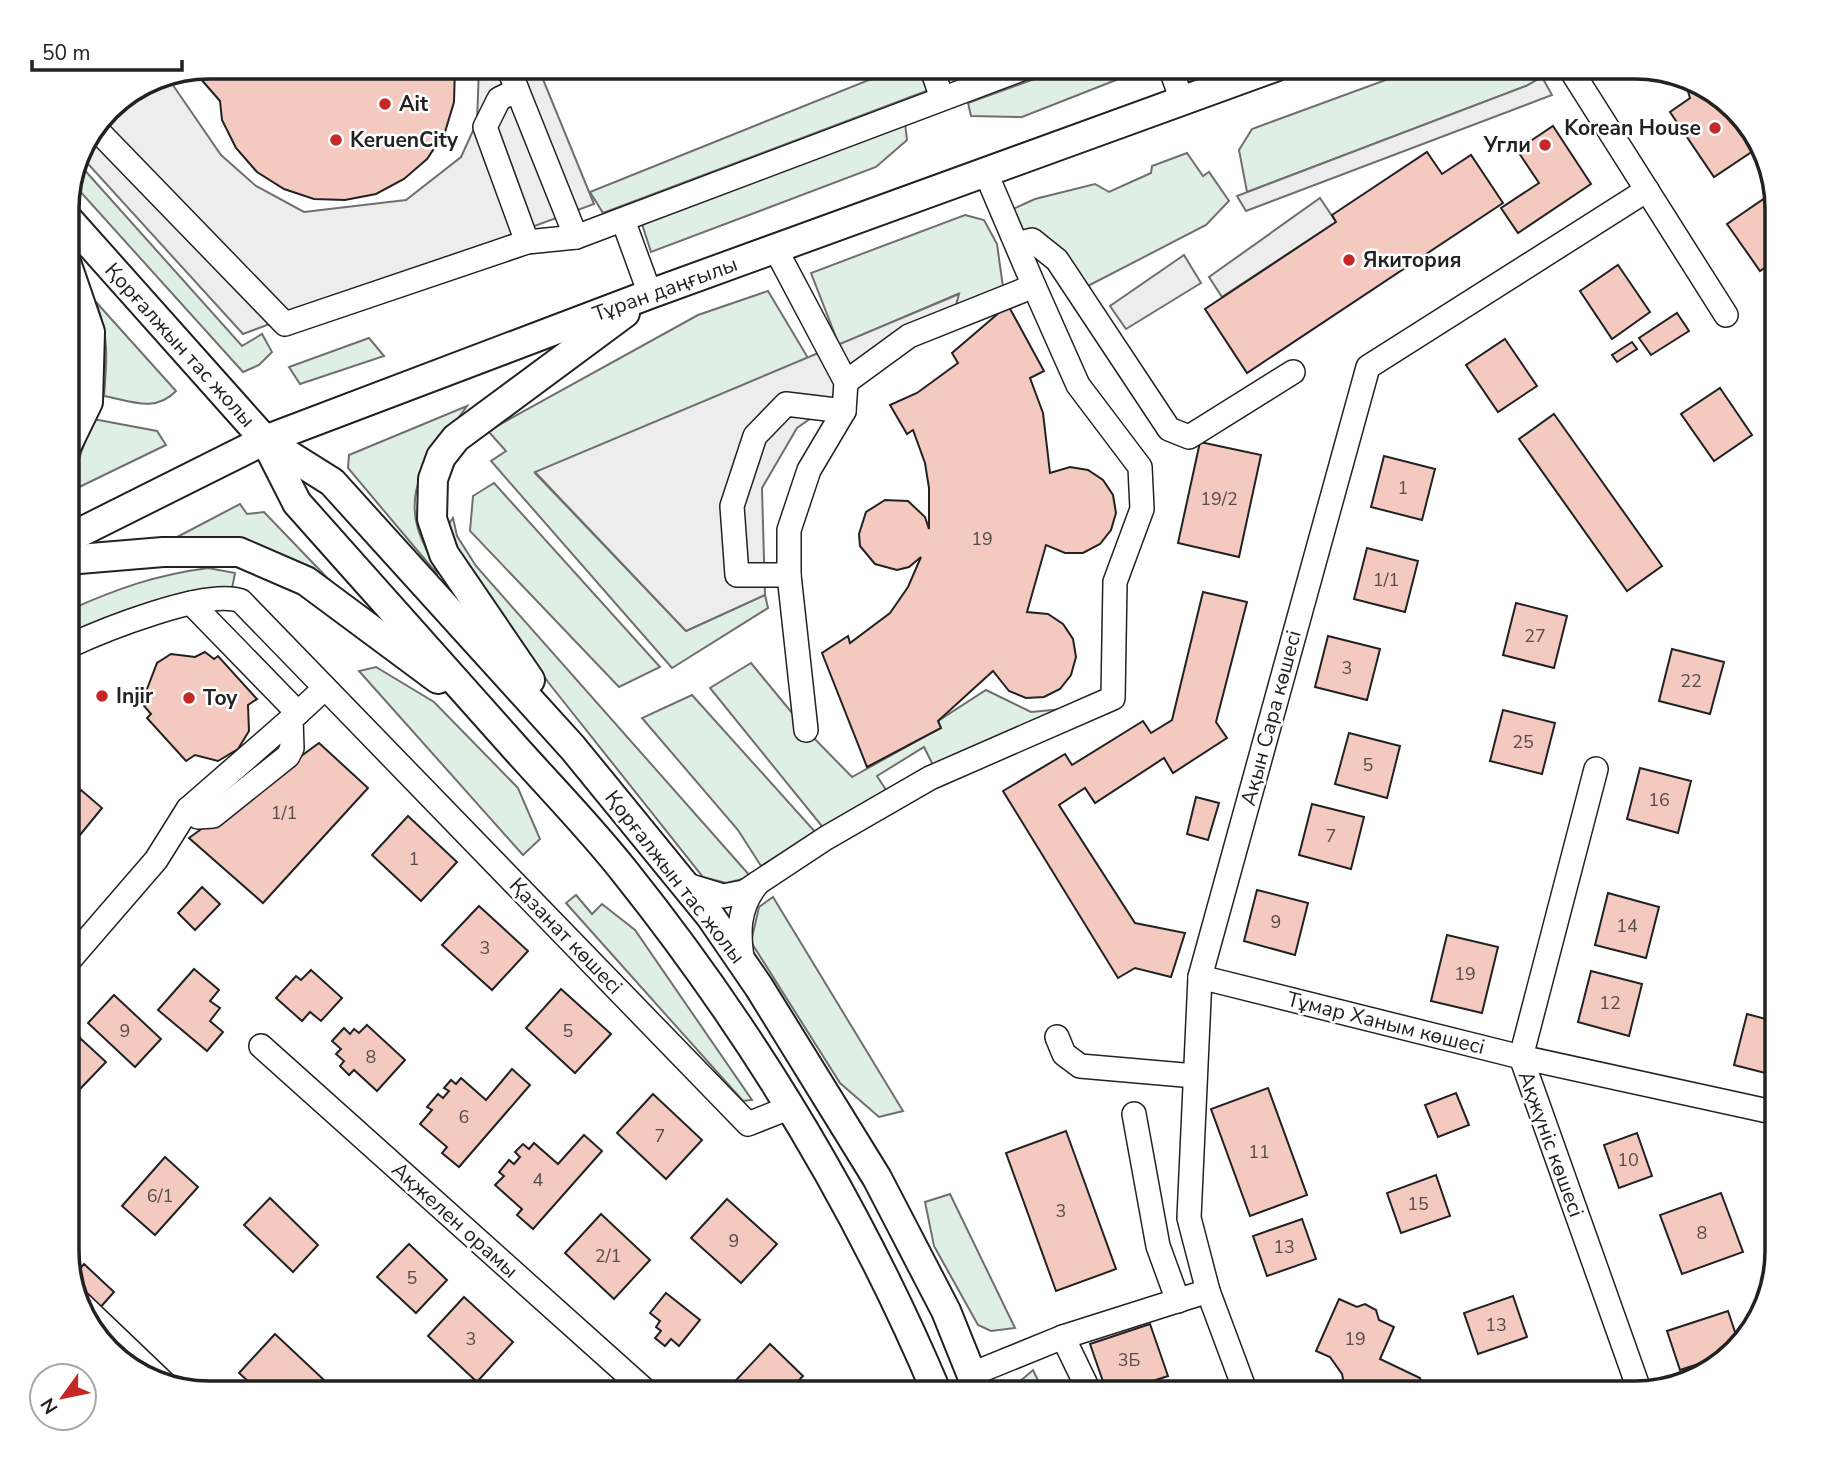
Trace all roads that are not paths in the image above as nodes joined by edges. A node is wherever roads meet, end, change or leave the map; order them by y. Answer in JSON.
{"nodes":[{"id":1,"x":513,"y":79,"type":"edge"},
{"id":2,"x":935,"y":79,"type":"edge"},
{"id":3,"x":992,"y":79,"type":"edge"},
{"id":4,"x":1174,"y":79,"type":"edge"},
{"id":5,"x":1237,"y":79,"type":"edge"},
{"id":6,"x":1579,"y":79,"type":"edge"},
{"id":7,"x":517,"y":90,"type":"junction"},
{"id":8,"x":942,"y":98,"type":"junction"},
{"id":9,"x":1181,"y":98,"type":"junction"},
{"id":10,"x":102,"y":135,"type":"edge"},
{"id":11,"x":985,"y":170,"type":"junction"},
{"id":12,"x":1647,"y":190,"type":"junction"},
{"id":13,"x":623,"y":219,"type":"junction"},
{"id":14,"x":79,"y":231,"type":"edge"},
{"id":15,"x":576,"y":237,"type":"junction"},
{"id":16,"x":527,"y":242,"type":"junction"},
{"id":17,"x":1017,"y":244,"type":"junction"},
{"id":18,"x":775,"y":248,"type":"junction"},
{"id":19,"x":1034,"y":286,"type":"junction"},
{"id":20,"x":650,"y":294,"type":"junction"},
{"id":21,"x":79,"y":300,"type":"edge"},
{"id":22,"x":1726,"y":315,"type":"dead end"},
{"id":23,"x":1293,"y":372,"type":"dead end"},
{"id":24,"x":846,"y":382,"type":"junction"},
{"id":25,"x":844,"y":411,"type":"junction"},
{"id":26,"x":79,"y":420,"type":"edge"},
{"id":27,"x":265,"y":440,"type":"junction"},
{"id":28,"x":79,"y":533,"type":"edge"},
{"id":29,"x":79,"y":559,"type":"edge"},
{"id":30,"x":789,"y":575,"type":"junction"},
{"id":31,"x":191,"y":603,"type":"junction"},
{"id":32,"x":79,"y":641,"type":"edge"},
{"id":33,"x":325,"y":688,"type":"junction"},
{"id":34,"x":486,"y":715,"type":"junction"},
{"id":35,"x":295,"y":716,"type":"junction"},
{"id":36,"x":806,"y":730,"type":"dead end"},
{"id":37,"x":573,"y":748,"type":"junction"},
{"id":38,"x":1596,"y":769,"type":"dead end"},
{"id":39,"x":758,"y":883,"type":"junction"},
{"id":40,"x":684,"y":884,"type":"junction"},
{"id":41,"x":79,"y":949,"type":"edge"},
{"id":42,"x":743,"y":964,"type":"junction"},
{"id":43,"x":1200,"y":977,"type":"junction"},
{"id":44,"x":1057,"y":1037,"type":"dead end"},
{"id":45,"x":261,"y":1046,"type":"dead end"},
{"id":46,"x":1521,"y":1057,"type":"junction"},
{"id":47,"x":1195,"y":1076,"type":"junction"},
{"id":48,"x":791,"y":1107,"type":"junction"},
{"id":49,"x":1765,"y":1110,"type":"edge"},
{"id":50,"x":1134,"y":1114,"type":"dead end"},
{"id":51,"x":1208,"y":1291,"type":"junction"},
{"id":52,"x":1178,"y":1301,"type":"junction"},
{"id":53,"x":101,"y":1323,"type":"edge"},
{"id":54,"x":1063,"y":1337,"type":"junction"},
{"id":55,"x":144,"y":1364,"type":"edge"},
{"id":56,"x":634,"y":1381,"type":"edge"},
{"id":57,"x":930,"y":1381,"type":"edge"},
{"id":58,"x":974,"y":1381,"type":"edge"},
{"id":59,"x":981,"y":1381,"type":"edge"},
{"id":60,"x":1084,"y":1381,"type":"edge"},
{"id":61,"x":1241,"y":1381,"type":"edge"},
{"id":62,"x":1636,"y":1381,"type":"edge"}],
"edges":[{"from":1,"to":7,"type":"street"},
{"from":2,"to":8,"type":"street"},
{"from":3,"to":8,"type":"street"},
{"from":4,"to":9,"type":"street"},
{"from":5,"to":9,"type":"main road","name":"Тұран даңғылы"},
{"from":6,"to":12,"type":"street"},
{"from":7,"to":15,"type":"street"},
{"from":7,"to":16,"type":"street"},
{"from":8,"to":13,"type":"street"},
{"from":9,"to":11,"type":"main road","name":"Тұран даңғылы"},
{"from":10,"to":16,"type":"street"},
{"from":11,"to":17,"type":"street"},
{"from":11,"to":18,"type":"main road","name":"Тұран даңғылы"},
{"from":12,"to":22,"type":"street"},
{"from":12,"to":43,"type":"street","name":"Ақын Сара көшесі"},
{"from":13,"to":15,"type":"street"},
{"from":13,"to":20,"type":"street"},
{"from":14,"to":27,"type":"main road","name":"Қорғалжын тас жолы"},
{"from":15,"to":16,"type":"street"},
{"from":17,"to":19,"type":"street"},
{"from":17,"to":23,"type":"street"},
{"from":18,"to":20,"type":"main road","name":"Тұран даңғылы"},
{"from":18,"to":24,"type":"street"},
{"from":19,"to":24,"type":"street"},
{"from":19,"to":39,"type":"street"},
{"from":20,"to":27,"type":"main road","name":"Тұран даңғылы"},
{"from":20,"to":37,"type":"main road"},
{"from":21,"to":26,"type":"main road"},
{"from":24,"to":25,"type":"street"},
{"from":25,"to":30,"type":"street"},
{"from":25,"to":30,"type":"street"},
{"from":27,"to":28,"type":"main road","name":"Тұран даңғылы"},
{"from":27,"to":34,"type":"main road","name":"Қорғалжын тас жолы"},
{"from":27,"to":37,"type":"main road","name":"Қорғалжын тас жолы"},
{"from":29,"to":34,"type":"main road"},
{"from":30,"to":36,"type":"street"},
{"from":31,"to":32,"type":"street"},
{"from":31,"to":33,"type":"street"},
{"from":31,"to":35,"type":"street"},
{"from":33,"to":35,"type":"street"},
{"from":33,"to":48,"type":"street","name":"Қазанат көшесі"},
{"from":34,"to":48,"type":"main road","name":"Қорғалжын тас жолы"},
{"from":35,"to":41,"type":"street"},
{"from":37,"to":40,"type":"main road","name":"Қорғалжын тас жолы"},
{"from":38,"to":46,"type":"street","name":"Ақжүніс көшесі"},
{"from":39,"to":40,"type":"street"},
{"from":39,"to":42,"type":"street"},
{"from":40,"to":42,"type":"main road","name":"Қорғалжын тас жолы"},
{"from":42,"to":58,"type":"main road","name":"Қорғалжын тас жолы"},
{"from":43,"to":46,"type":"street","name":"Тұмар Ханым көшесі"},
{"from":43,"to":47,"type":"street","name":"Ақын Сара көшесі"},
{"from":44,"to":47,"type":"street"},
{"from":45,"to":56,"type":"street","name":"Ақжелен орамы"},
{"from":46,"to":49,"type":"street","name":"Тұмар Ханым көшесі"},
{"from":46,"to":62,"type":"street","name":"Ақжүніс көшесі"},
{"from":47,"to":51,"type":"street","name":"Ақын Сара көшесі"},
{"from":48,"to":57,"type":"main road","name":"Қорғалжын тас жолы"},
{"from":50,"to":52,"type":"street"},
{"from":51,"to":52,"type":"street"},
{"from":51,"to":61,"type":"street","name":"Ақын Сара көшесі"},
{"from":52,"to":54,"type":"street"},
{"from":53,"to":55,"type":"street"},
{"from":54,"to":59,"type":"street"},
{"from":54,"to":60,"type":"street"}]}
